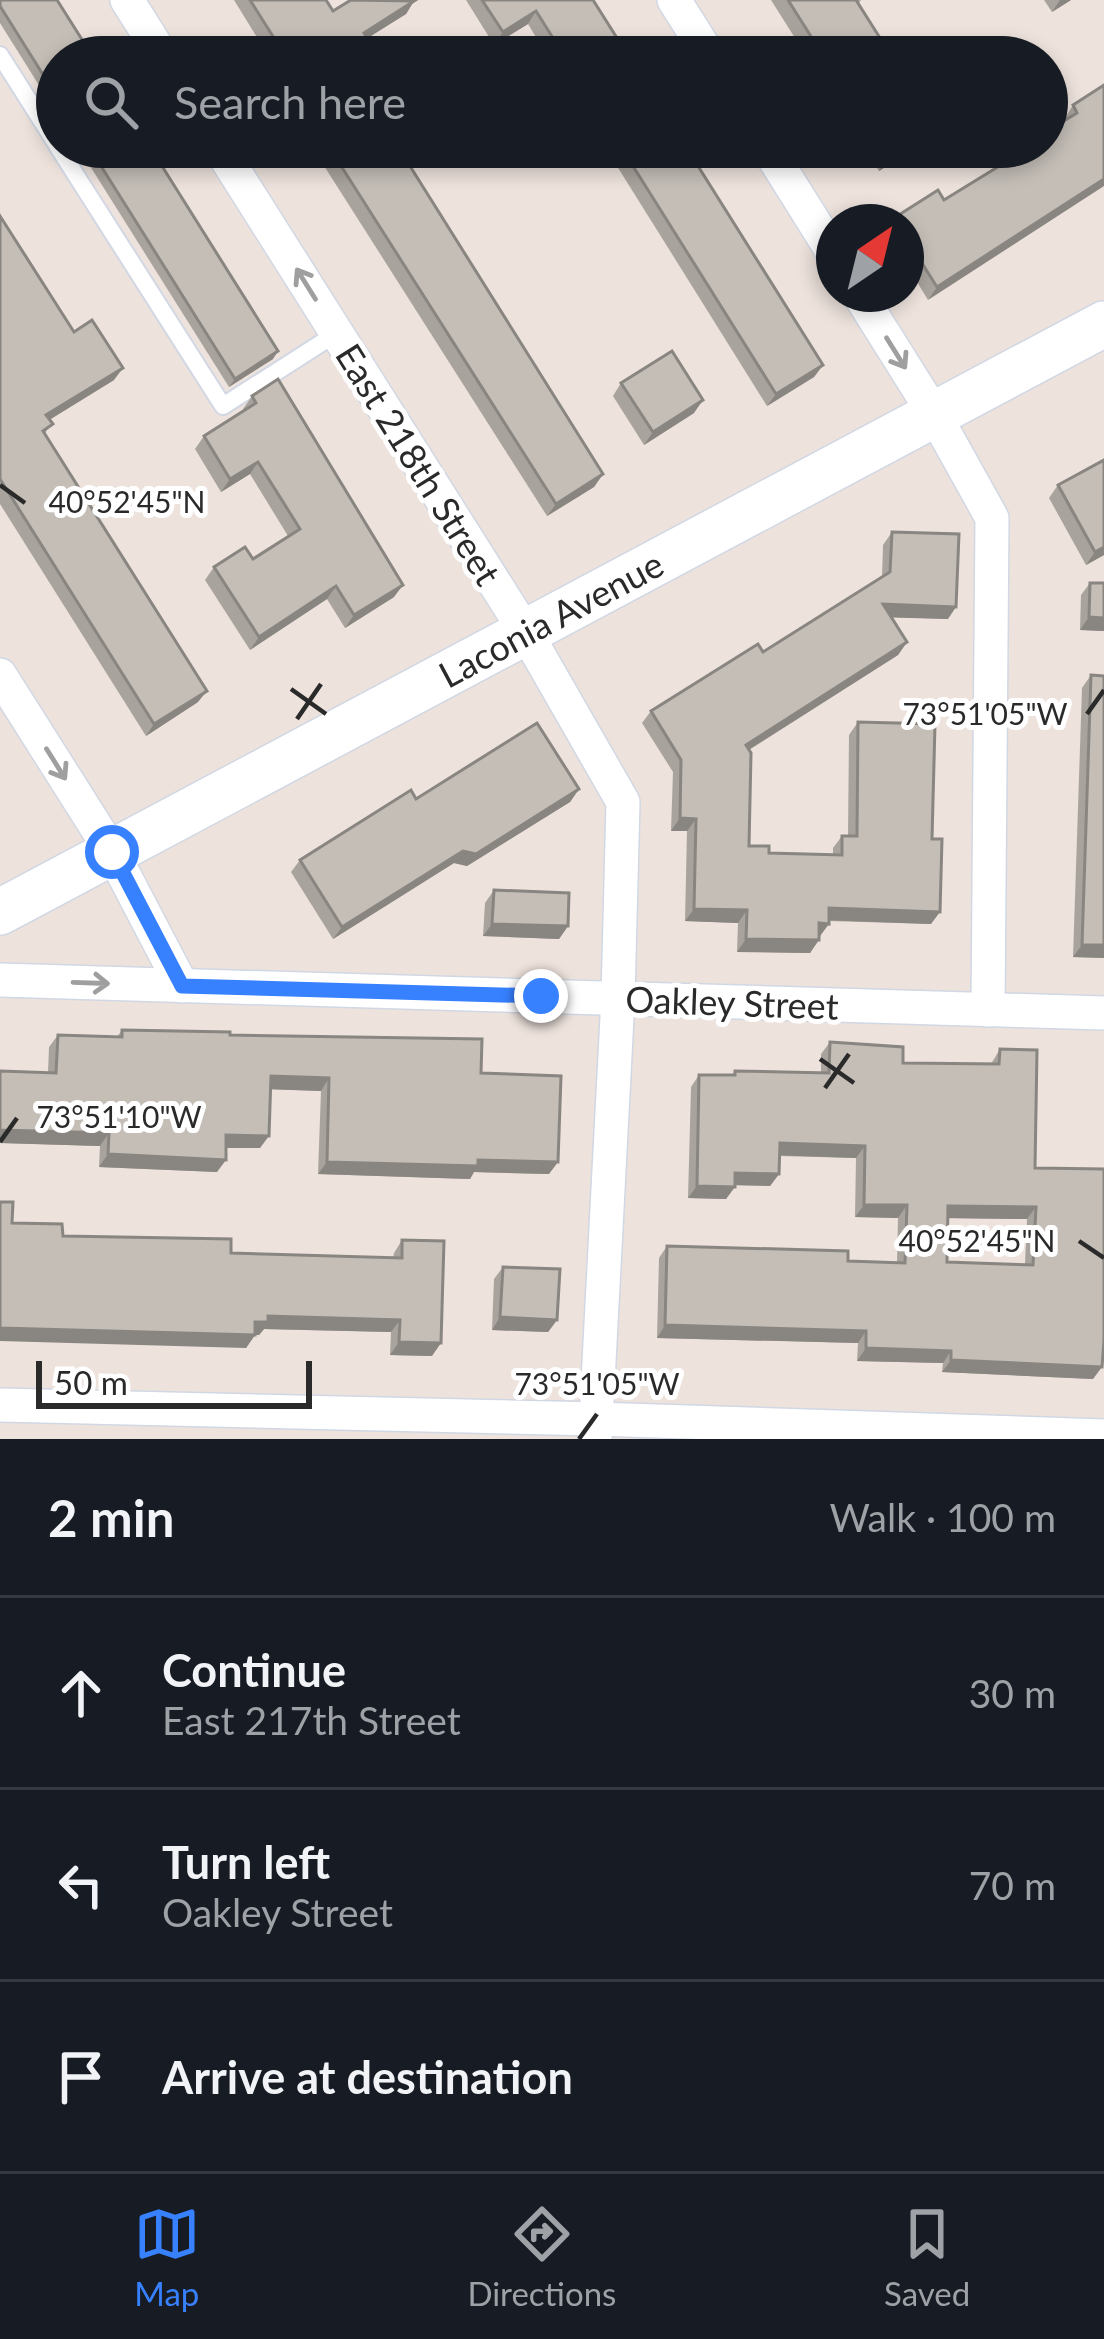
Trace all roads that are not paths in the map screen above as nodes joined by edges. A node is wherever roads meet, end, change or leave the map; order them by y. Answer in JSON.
{"nodes":[{"id":1,"x":127,"y":0,"type":"edge"},
{"id":2,"x":674,"y":0,"type":"edge"},
{"id":3,"x":150,"y":36,"type":"edge"},
{"id":4,"x":697,"y":36,"type":"edge"},
{"id":5,"x":0,"y":55,"type":"edge"},
{"id":6,"x":36,"y":111,"type":"edge"},
{"id":7,"x":72,"y":168,"type":"edge"},
{"id":8,"x":232,"y":168,"type":"edge"},
{"id":9,"x":780,"y":168,"type":"edge"},
{"id":10,"x":816,"y":225,"type":"edge"},
{"id":11,"x":870,"y":312,"type":"edge"},
{"id":12,"x":1104,"y":324,"type":"edge"},
{"id":13,"x":337,"y":333,"type":"junction"},
{"id":14,"x":933,"y":412,"type":"junction"},
{"id":15,"x":525,"y":632,"type":"junction"},
{"id":16,"x":0,"y":675,"type":"edge"},
{"id":17,"x":112,"y":852,"type":"junction"},
{"id":18,"x":0,"y":912,"type":"edge"},
{"id":19,"x":0,"y":980,"type":"edge"},
{"id":20,"x":182,"y":986,"type":"junction"},
{"id":21,"x":618,"y":998,"type":"junction"},
{"id":22,"x":988,"y":1010,"type":"junction"},
{"id":23,"x":1104,"y":1013,"type":"edge"},
{"id":24,"x":0,"y":1405,"type":"edge"},
{"id":25,"x":596,"y":1429,"type":"edge"},
{"id":26,"x":1096,"y":1437,"type":"edge"}],
"edges":[{"from":1,"to":3,"type":"street"},
{"from":2,"to":4,"type":"street"},
{"from":5,"to":6,"type":"lane"},
{"from":7,"to":13,"type":"lane"},
{"from":13,"to":8,"type":"street","name":"East 218th Street","one_way":true},
{"from":9,"to":10,"type":"street"},
{"from":11,"to":14,"type":"street","one_way":true},
{"from":12,"to":14,"type":"street","name":"Laconia Avenue"},
{"from":13,"to":15,"type":"street","name":"East 218th Street"},
{"from":14,"to":15,"type":"street","name":"Laconia Avenue"},
{"from":14,"to":22,"type":"street"},
{"from":15,"to":17,"type":"street","name":"Laconia Avenue"},
{"from":15,"to":21,"type":"street","name":"East 218th Street"},
{"from":16,"to":17,"type":"street","one_way":true},
{"from":17,"to":18,"type":"street","name":"Laconia Avenue"},
{"from":17,"to":20,"type":"street"},
{"from":19,"to":20,"type":"street","name":"Oakley Street","one_way":true},
{"from":20,"to":21,"type":"street","name":"Oakley Street"},
{"from":21,"to":22,"type":"street","name":"Oakley Street"},
{"from":21,"to":25,"type":"street","name":"East 218th Street"},
{"from":22,"to":23,"type":"street","name":"Oakley Street"},
{"from":24,"to":25,"type":"street"},
{"from":25,"to":26,"type":"street"}]}
